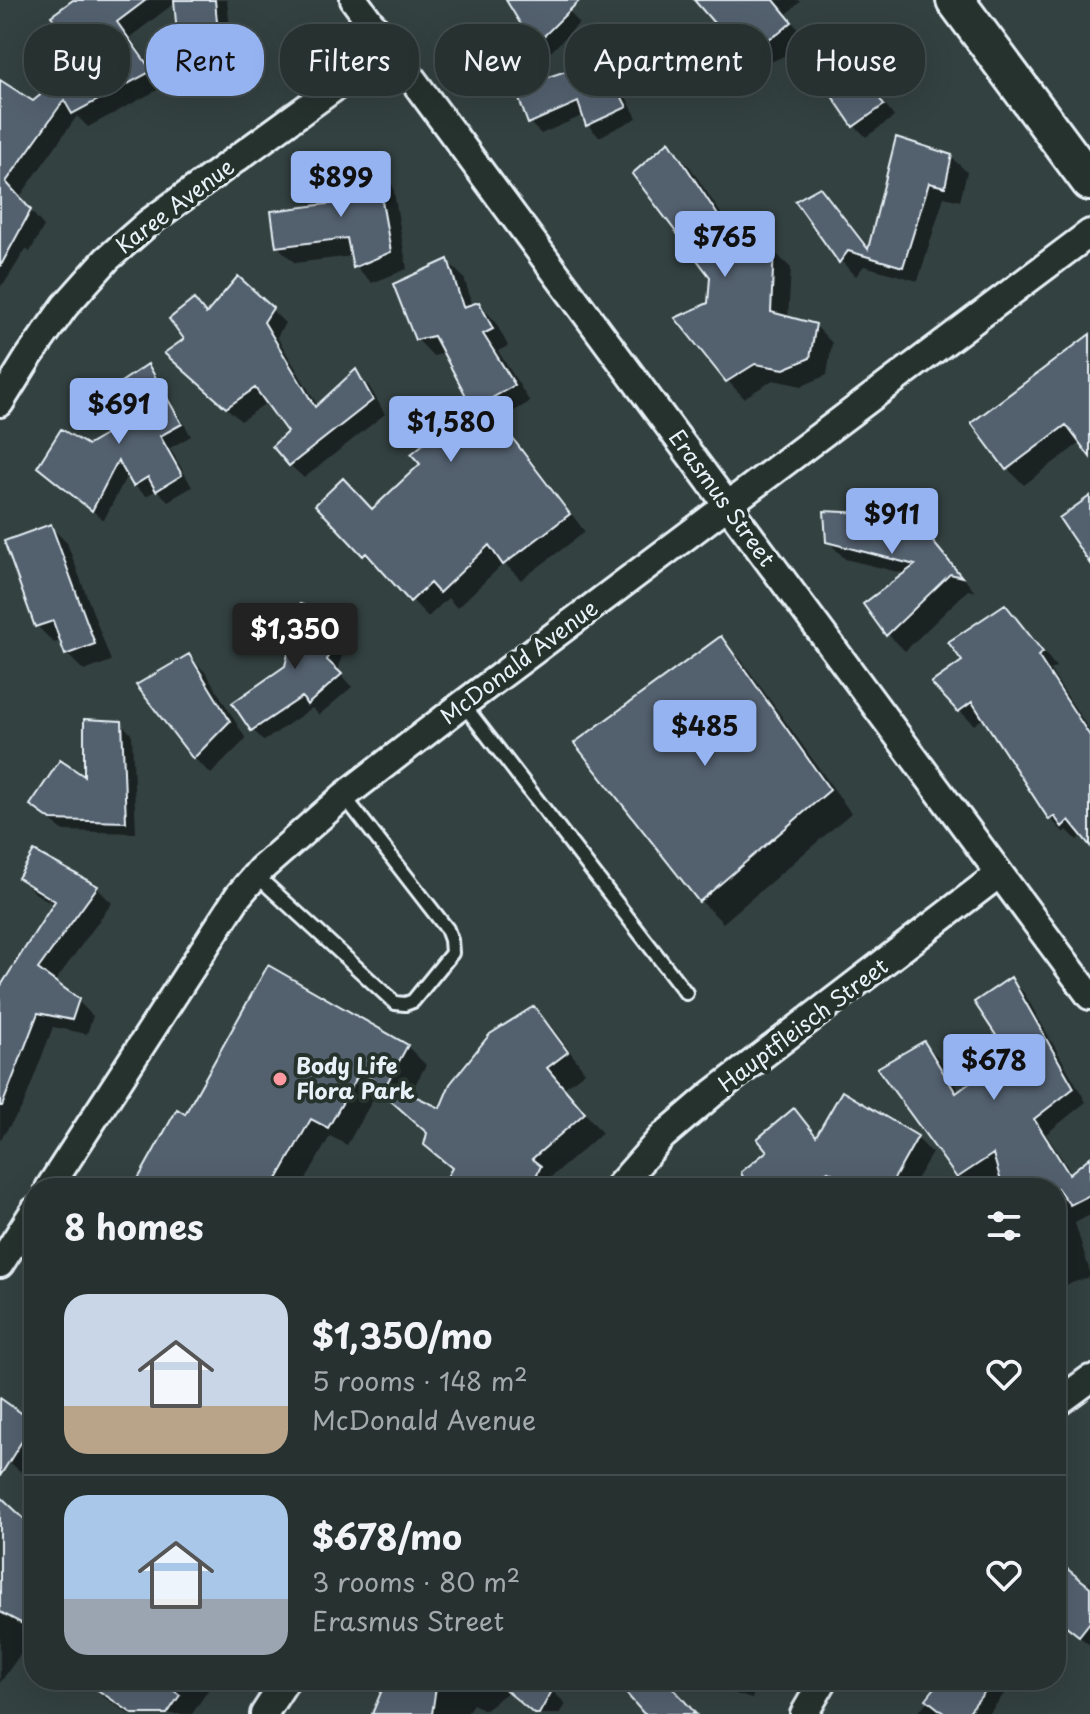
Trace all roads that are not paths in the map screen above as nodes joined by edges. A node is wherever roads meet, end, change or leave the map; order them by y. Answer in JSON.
{"nodes":[{"id":1,"x":354,"y":0,"type":"edge"},
{"id":2,"x":955,"y":0,"type":"edge"},
{"id":3,"x":372,"y":24,"type":"edge"},
{"id":4,"x":419,"y":89,"type":"edge"},
{"id":5,"x":323,"y":96,"type":"edge"},
{"id":6,"x":1090,"y":182,"type":"edge"},
{"id":7,"x":1090,"y":233,"type":"edge"},
{"id":8,"x":0,"y":403,"type":"edge"},
{"id":9,"x":727,"y":506,"type":"junction"},
{"id":10,"x":463,"y":704,"type":"junction"},
{"id":11,"x":344,"y":796,"type":"junction"},
{"id":12,"x":999,"y":874,"type":"junction"},
{"id":13,"x":256,"y":875,"type":"junction"},
{"id":14,"x":686,"y":993,"type":"dead end"},
{"id":15,"x":1090,"y":996,"type":"edge"},
{"id":16,"x":55,"y":1178,"type":"edge"},
{"id":17,"x":626,"y":1178,"type":"edge"},
{"id":18,"x":24,"y":1227,"type":"edge"},
{"id":19,"x":0,"y":1264,"type":"edge"},
{"id":20,"x":1090,"y":1379,"type":"edge"},
{"id":21,"x":1066,"y":1397,"type":"edge"},
{"id":22,"x":280,"y":1690,"type":"edge"},
{"id":23,"x":818,"y":1690,"type":"edge"},
{"id":24,"x":264,"y":1714,"type":"edge"},
{"id":25,"x":804,"y":1714,"type":"edge"}],
"edges":[{"from":1,"to":3,"type":"street","name":"Erasmus Street"},
{"from":2,"to":6,"type":"street"},
{"from":4,"to":9,"type":"street","name":"Erasmus Street"},
{"from":5,"to":8,"type":"street","name":"Karee Avenue"},
{"from":7,"to":9,"type":"street","name":"McDonald Avenue"},
{"from":9,"to":10,"type":"street","name":"McDonald Avenue"},
{"from":9,"to":12,"type":"street","name":"Erasmus Street"},
{"from":10,"to":11,"type":"street","name":"McDonald Avenue"},
{"from":10,"to":14,"type":"lane"},
{"from":11,"to":13,"type":"street","name":"McDonald Avenue"},
{"from":11,"to":13,"type":"lane"},
{"from":12,"to":15,"type":"street","name":"Erasmus Street"},
{"from":12,"to":17,"type":"street","name":"Hauptfleisch Street"},
{"from":13,"to":16,"type":"street","name":"McDonald Avenue"},
{"from":18,"to":19,"type":"street"},
{"from":20,"to":21,"type":"street"},
{"from":22,"to":24,"type":"street"},
{"from":23,"to":25,"type":"street"}]}
